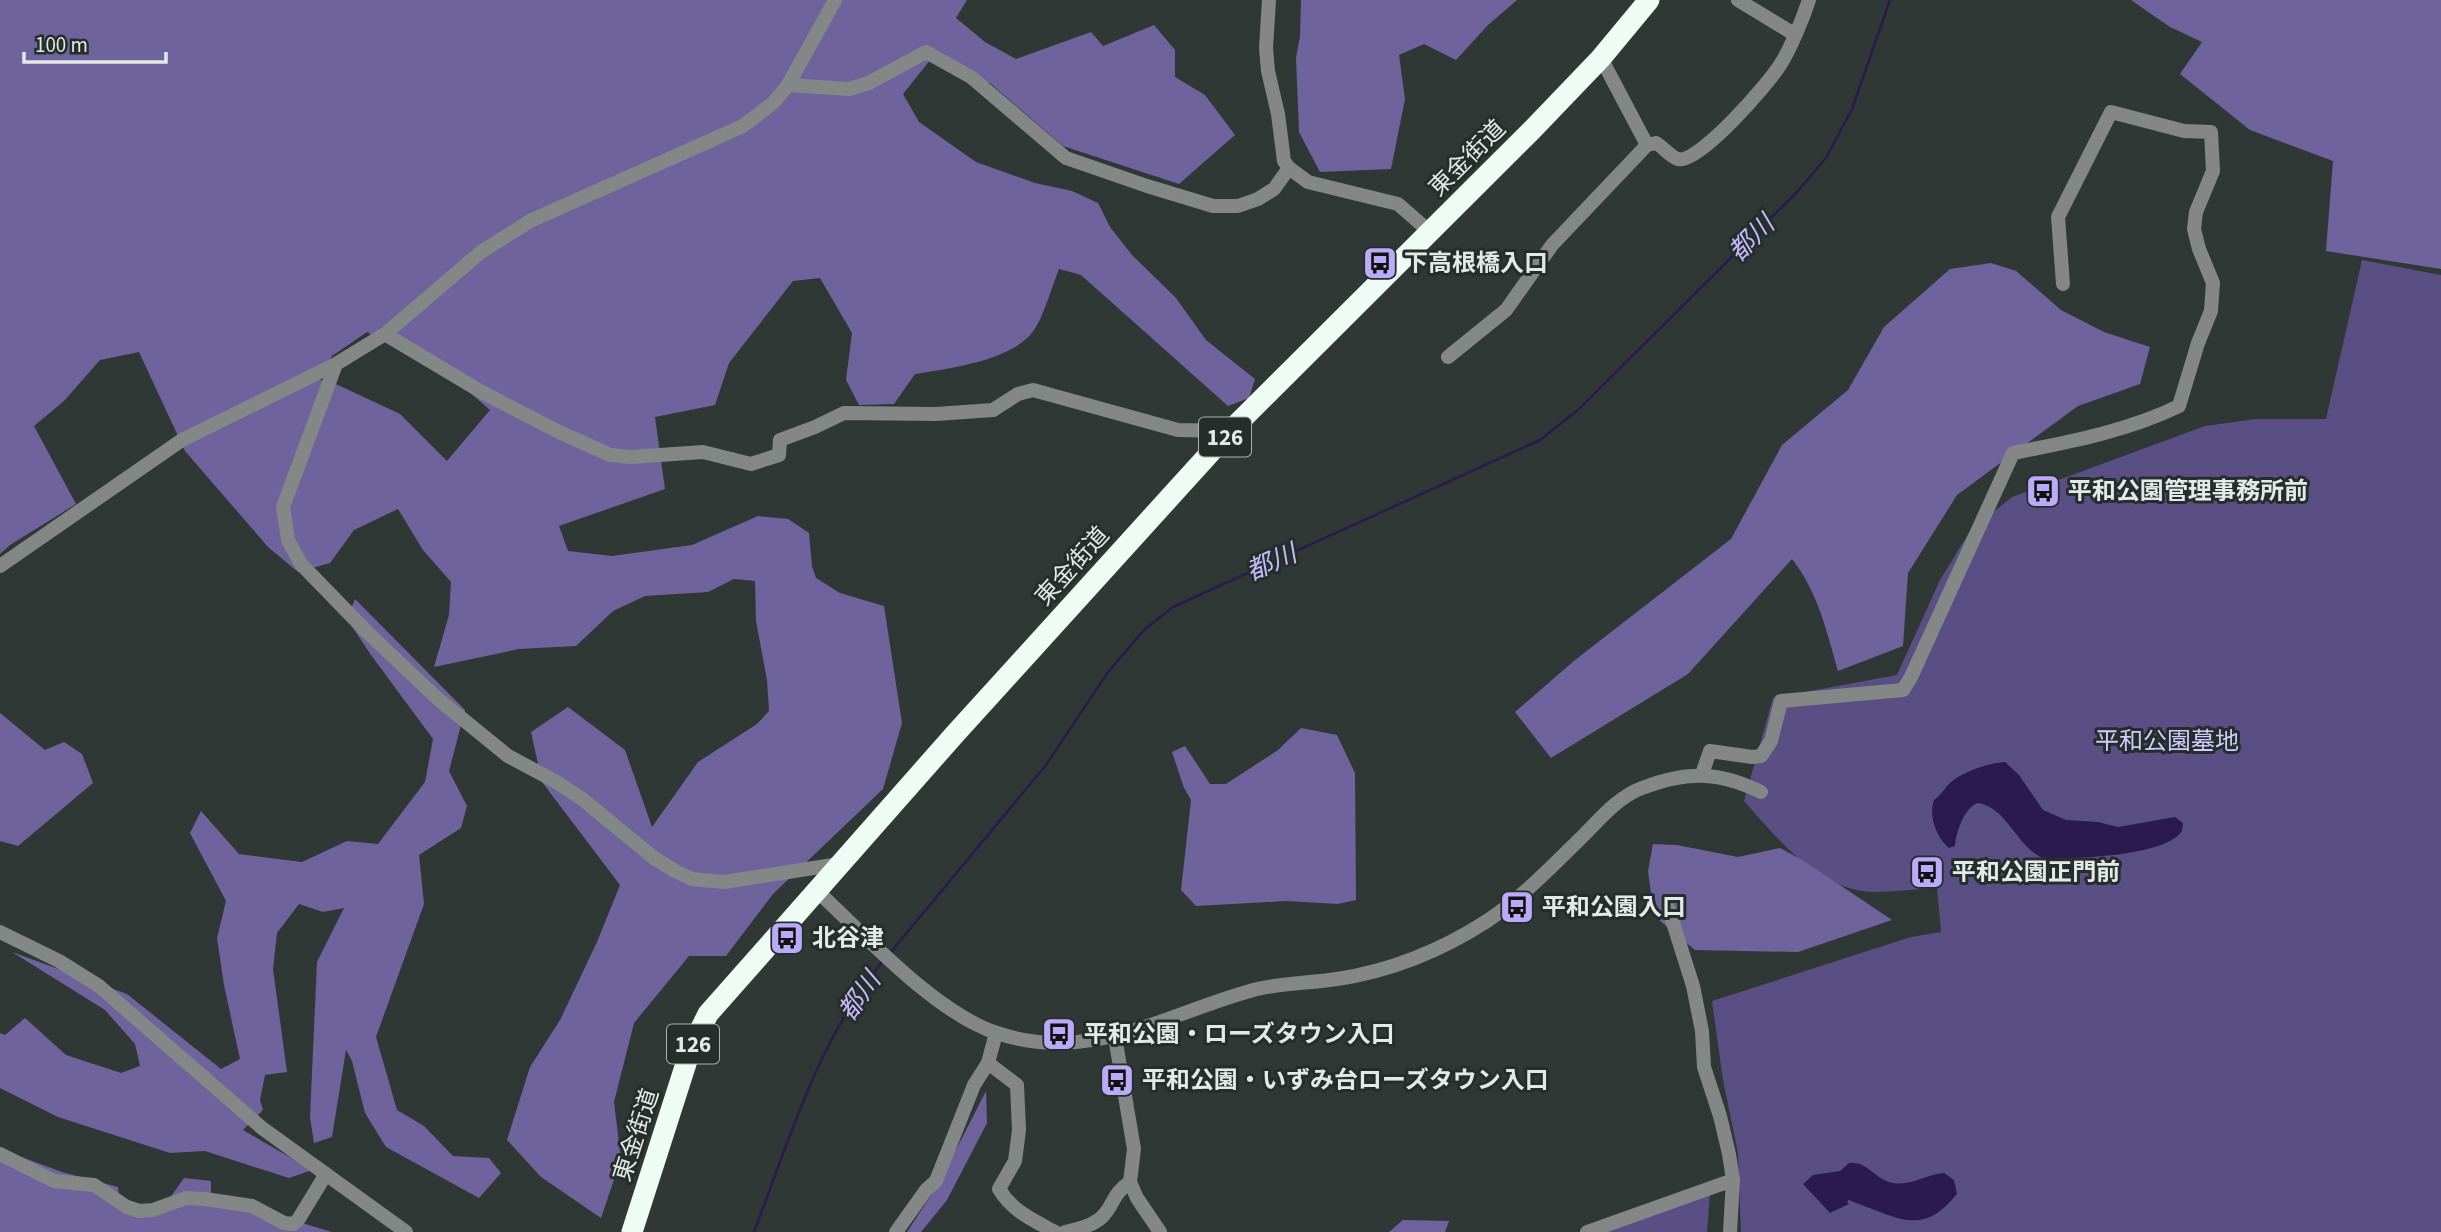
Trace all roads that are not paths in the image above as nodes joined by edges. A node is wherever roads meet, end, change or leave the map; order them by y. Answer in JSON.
{"nodes":[{"id":1,"x":835,"y":0,"type":"edge"},
{"id":2,"x":1269,"y":0,"type":"edge"},
{"id":3,"x":1649,"y":0,"type":"edge"},
{"id":4,"x":1738,"y":0,"type":"edge"},
{"id":5,"x":1809,"y":0,"type":"edge"},
{"id":6,"x":1794,"y":34,"type":"junction"},
{"id":7,"x":1601,"y":58,"type":"junction"},
{"id":8,"x":788,"y":85,"type":"junction"},
{"id":9,"x":1647,"y":145,"type":"junction"},
{"id":10,"x":1289,"y":168,"type":"junction"},
{"id":11,"x":1430,"y":232,"type":"junction"},
{"id":12,"x":2063,"y":284,"type":"dead end"},
{"id":13,"x":385,"y":334,"type":"junction"},
{"id":14,"x":1448,"y":357,"type":"dead end"},
{"id":15,"x":336,"y":364,"type":"junction"},
{"id":16,"x":1230,"y":431,"type":"junction"},
{"id":17,"x":0,"y":566,"type":"edge"},
{"id":18,"x":1702,"y":774,"type":"junction"},
{"id":19,"x":1761,"y":792,"type":"dead end"},
{"id":20,"x":839,"y":864,"type":"junction"},
{"id":21,"x":816,"y":890,"type":"junction"},
{"id":22,"x":1669,"y":910,"type":"dead end"},
{"id":23,"x":0,"y":932,"type":"edge"},
{"id":24,"x":996,"y":1033,"type":"junction"},
{"id":25,"x":1115,"y":1037,"type":"junction"},
{"id":26,"x":988,"y":1063,"type":"junction"},
{"id":27,"x":0,"y":1154,"type":"edge"},
{"id":28,"x":326,"y":1174,"type":"junction"},
{"id":29,"x":1733,"y":1180,"type":"junction"},
{"id":30,"x":1130,"y":1182,"type":"junction"},
{"id":31,"x":406,"y":1232,"type":"edge"},
{"id":32,"x":632,"y":1232,"type":"edge"},
{"id":33,"x":897,"y":1232,"type":"edge"},
{"id":34,"x":1055,"y":1232,"type":"edge"},
{"id":35,"x":1065,"y":1232,"type":"edge"},
{"id":36,"x":1160,"y":1232,"type":"edge"},
{"id":37,"x":1587,"y":1232,"type":"edge"},
{"id":38,"x":1730,"y":1232,"type":"edge"}],
"edges":[{"from":1,"to":8,"type":"street"},
{"from":2,"to":10,"type":"street"},
{"from":3,"to":7,"type":"highway","name":"東金街道","number":"126"},
{"from":4,"to":6,"type":"street"},
{"from":5,"to":6,"type":"street"},
{"from":6,"to":9,"type":"street"},
{"from":7,"to":9,"type":"street"},
{"from":7,"to":11,"type":"highway","name":"東金街道","number":"126"},
{"from":8,"to":10,"type":"street"},
{"from":8,"to":13,"type":"street"},
{"from":9,"to":14,"type":"street"},
{"from":10,"to":11,"type":"street"},
{"from":11,"to":16,"type":"highway","name":"東金街道","number":"126"},
{"from":12,"to":18,"type":"street"},
{"from":13,"to":15,"type":"street"},
{"from":13,"to":16,"type":"street"},
{"from":15,"to":17,"type":"street"},
{"from":15,"to":20,"type":"street"},
{"from":16,"to":20,"type":"highway","name":"東金街道","number":"126"},
{"from":18,"to":19,"type":"street"},
{"from":18,"to":25,"type":"street"},
{"from":20,"to":21,"type":"highway","name":"東金街道","number":"126"},
{"from":21,"to":24,"type":"street"},
{"from":21,"to":32,"type":"highway","name":"東金街道","number":"126"},
{"from":22,"to":29,"type":"street"},
{"from":23,"to":28,"type":"street"},
{"from":24,"to":25,"type":"street"},
{"from":24,"to":26,"type":"street"},
{"from":25,"to":30,"type":"street"},
{"from":26,"to":33,"type":"street"},
{"from":26,"to":34,"type":"street"},
{"from":27,"to":28,"type":"street"},
{"from":28,"to":31,"type":"street"},
{"from":29,"to":37,"type":"street"},
{"from":29,"to":38,"type":"street"},
{"from":30,"to":35,"type":"street"},
{"from":30,"to":36,"type":"street"}]}
